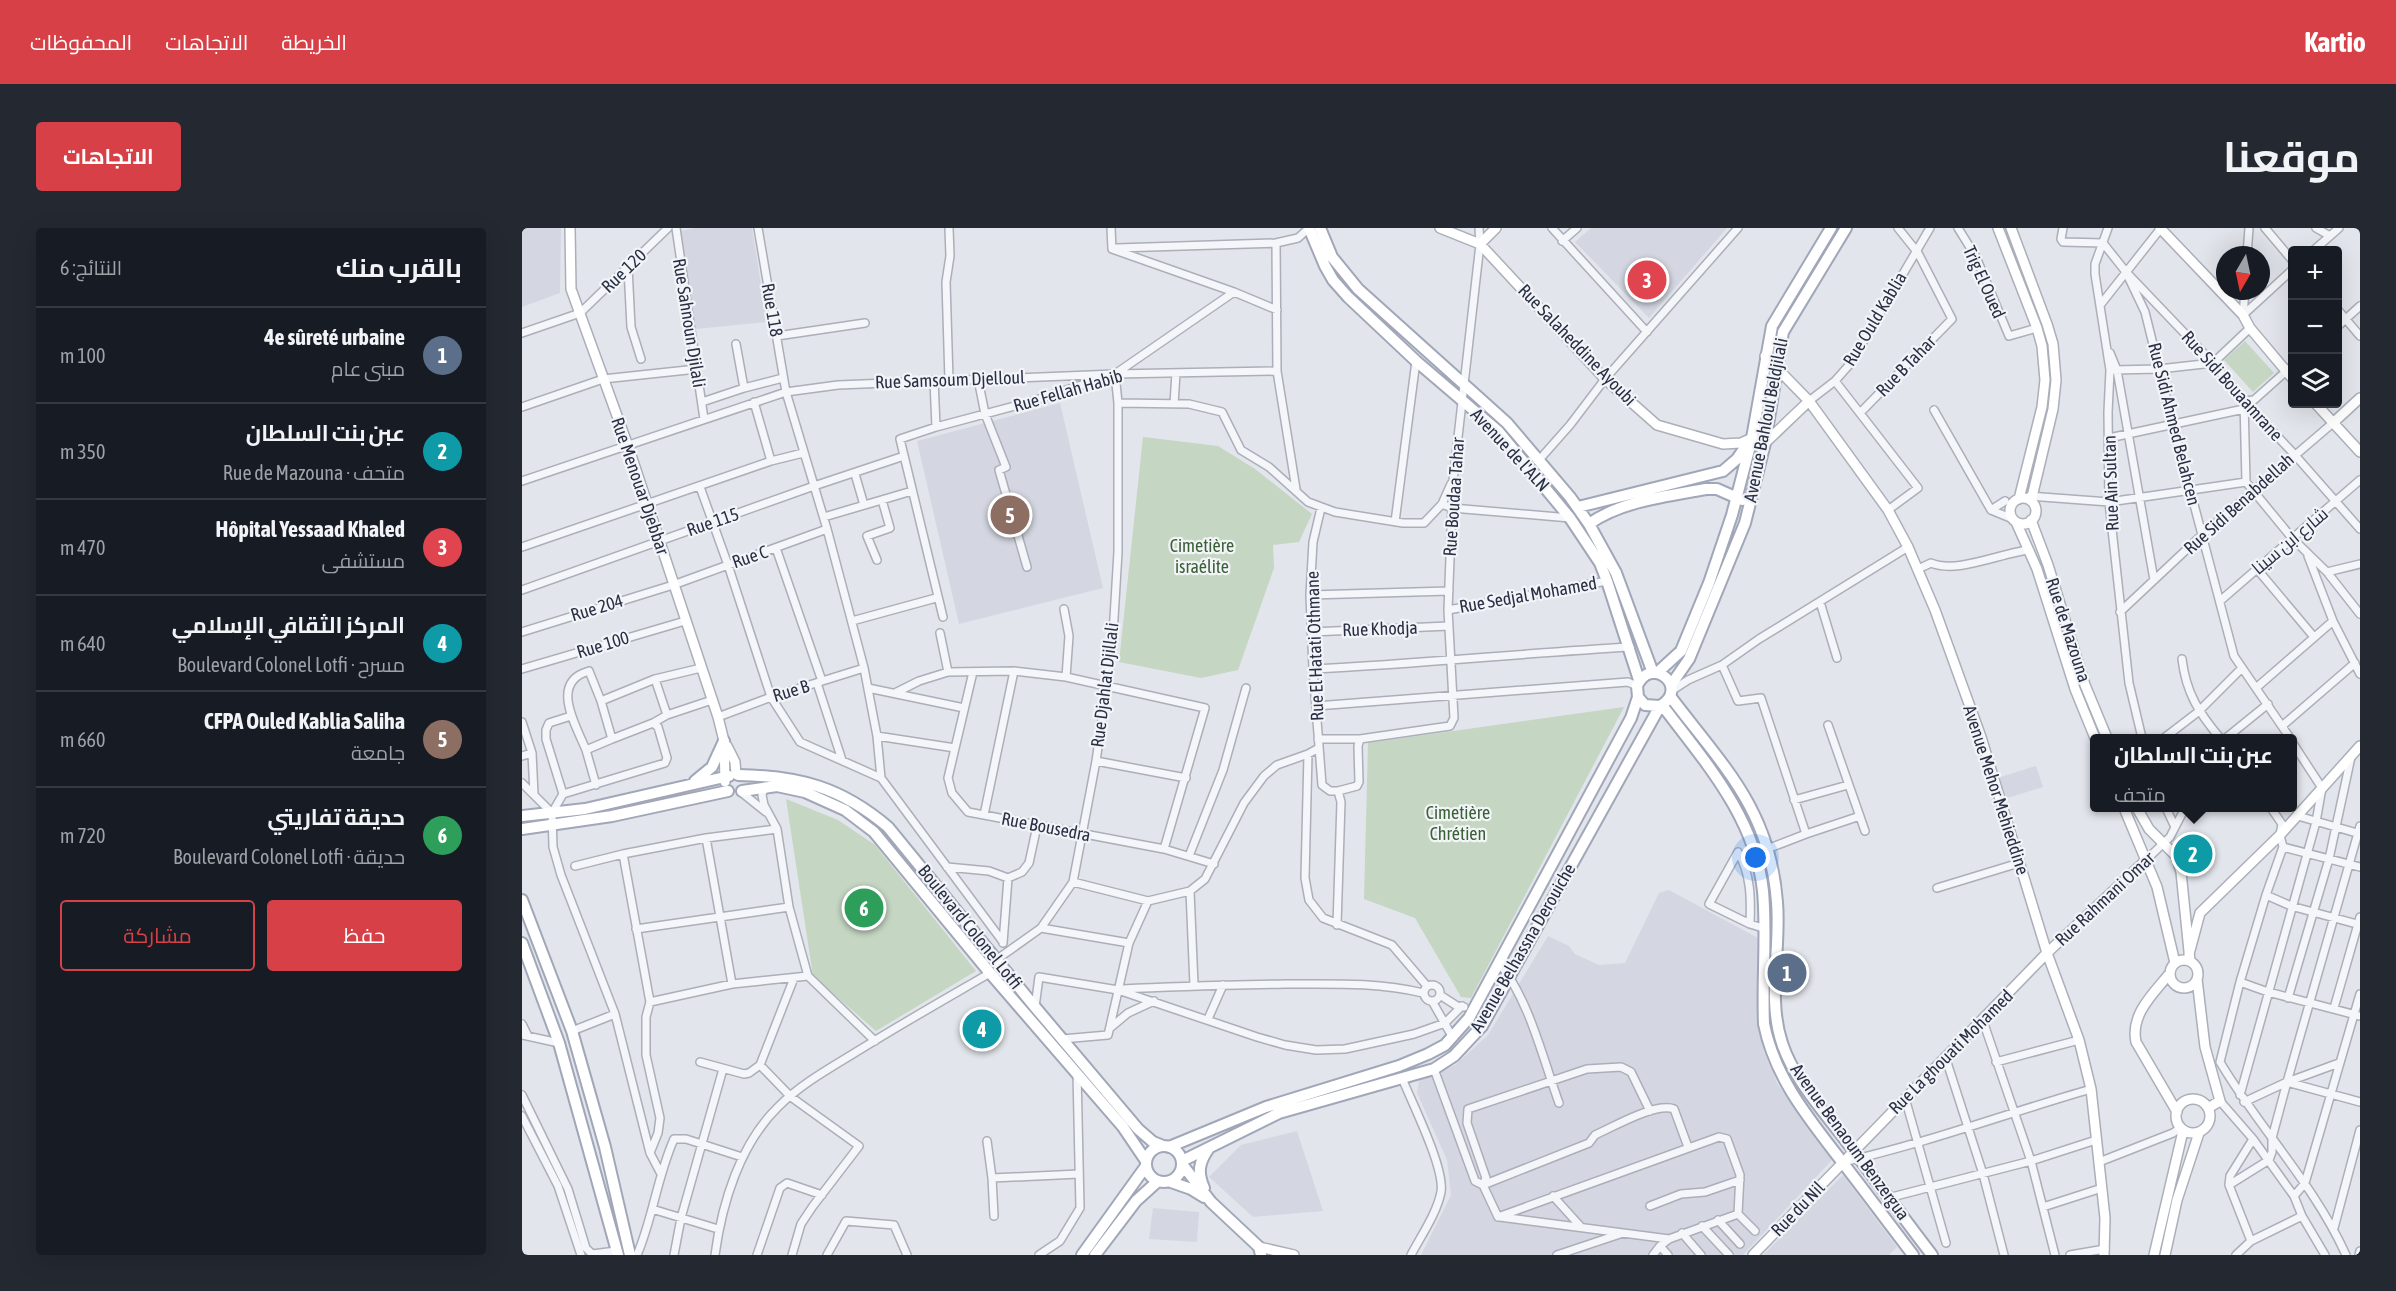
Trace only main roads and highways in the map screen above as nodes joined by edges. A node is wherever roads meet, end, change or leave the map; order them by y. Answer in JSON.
{"nodes":[{"id":1,"x":1309,"y":228,"type":"edge"},
{"id":2,"x":1320,"y":228,"type":"edge"},
{"id":3,"x":1831,"y":228,"type":"edge"},
{"id":4,"x":1846,"y":228,"type":"edge"},
{"id":5,"x":1752,"y":438,"type":"junction"},
{"id":6,"x":1751,"y":498,"type":"junction"},
{"id":7,"x":1736,"y":499,"type":"junction"},
{"id":8,"x":1578,"y":507,"type":"junction"},
{"id":9,"x":1589,"y":524,"type":"junction"},
{"id":10,"x":1655,"y":673,"type":"junction"},
{"id":11,"x":1638,"y":688,"type":"junction"},
{"id":12,"x":1671,"y":691,"type":"junction"},
{"id":13,"x":1661,"y":706,"type":"junction"},
{"id":14,"x":724,"y":741,"type":"road end"},
{"id":15,"x":730,"y":779,"type":"junction"},
{"id":16,"x":690,"y":785,"type":"junction"},
{"id":17,"x":741,"y":792,"type":"junction"},
{"id":18,"x":522,"y":816,"type":"edge"},
{"id":19,"x":522,"y":829,"type":"edge"},
{"id":20,"x":522,"y":900,"type":"edge"},
{"id":21,"x":522,"y":943,"type":"edge"},
{"id":22,"x":1166,"y":1147,"type":"junction"},
{"id":23,"x":1209,"y":1148,"type":"junction"},
{"id":24,"x":1182,"y":1163,"type":"junction"},
{"id":25,"x":1146,"y":1164,"type":"junction"},
{"id":26,"x":1158,"y":1182,"type":"junction"},
{"id":27,"x":1170,"y":1182,"type":"junction"},
{"id":28,"x":1211,"y":1202,"type":"junction"},
{"id":29,"x":1260,"y":1251,"type":"edge"},
{"id":30,"x":617,"y":1253,"type":"edge"},
{"id":31,"x":630,"y":1255,"type":"edge"},
{"id":32,"x":1082,"y":1255,"type":"edge"},
{"id":33,"x":1095,"y":1255,"type":"edge"},
{"id":34,"x":1913,"y":1255,"type":"edge"},
{"id":35,"x":1932,"y":1255,"type":"edge"}],
"edges":[{"from":1,"to":11,"type":"main road","name":"Avenue de l'ALN"},
{"from":2,"to":8,"type":"main road","name":"Avenue de l'ALN"},
{"from":3,"to":5,"type":"main road","name":"Avenue Bahloul Beldjilali"},
{"from":4,"to":6,"type":"main road","name":"Avenue Bahloul Beldjilali"},
{"from":5,"to":7,"type":"main road","name":"Avenue Bahloul Beldjilali"},
{"from":5,"to":8,"type":"main road"},
{"from":6,"to":7,"type":"main road"},
{"from":6,"to":12,"type":"main road","name":"Avenue Bahloul Beldjilali"},
{"from":7,"to":9,"type":"main road"},
{"from":7,"to":10,"type":"main road","name":"Avenue Bahloul Beldjilali"},
{"from":8,"to":9,"type":"main road","name":"Avenue de l'ALN"},
{"from":9,"to":10,"type":"main road","name":"Avenue de l'ALN"},
{"from":10,"to":11,"type":"main road"},
{"from":10,"to":12,"type":"main road"},
{"from":11,"to":13,"type":"main road"},
{"from":11,"to":22,"type":"main road","name":"Avenue Belhassna Derouiche"},
{"from":12,"to":13,"type":"main road"},
{"from":12,"to":35,"type":"main road","name":"Avenue Benaoum Benzergua"},
{"from":13,"to":23,"type":"main road","name":"Avenue Belhassna Derouiche"},
{"from":13,"to":34,"type":"main road","name":"Avenue Benaoum Benzergua"},
{"from":14,"to":16,"type":"main road"},
{"from":15,"to":16,"type":"main road","name":"Boulevard Colonel Lotfi"},
{"from":15,"to":17,"type":"main road","name":"Boulevard Colonel Lotfi"},
{"from":15,"to":17,"type":"main road"},
{"from":15,"to":19,"type":"main road","name":"Boulevard Colonel Lotfi"},
{"from":15,"to":22,"type":"main road","name":"Boulevard Colonel Lotfi"},
{"from":16,"to":18,"type":"main road","name":"Boulevard Colonel Lotfi"},
{"from":17,"to":25,"type":"main road","name":"Boulevard Colonel Lotfi"},
{"from":20,"to":31,"type":"main road"},
{"from":21,"to":30,"type":"main road"},
{"from":22,"to":24,"type":"main road"},
{"from":22,"to":25,"type":"main road"},
{"from":23,"to":24,"type":"main road","name":"Avenue Belhassna Derouiche"},
{"from":23,"to":28,"type":"main road"},
{"from":24,"to":27,"type":"main road"},
{"from":24,"to":28,"type":"main road"},
{"from":25,"to":26,"type":"main road"},
{"from":25,"to":32,"type":"main road"},
{"from":26,"to":27,"type":"main road"},
{"from":26,"to":33,"type":"main road"},
{"from":27,"to":28,"type":"main road"},
{"from":28,"to":29,"type":"main road"}]}
